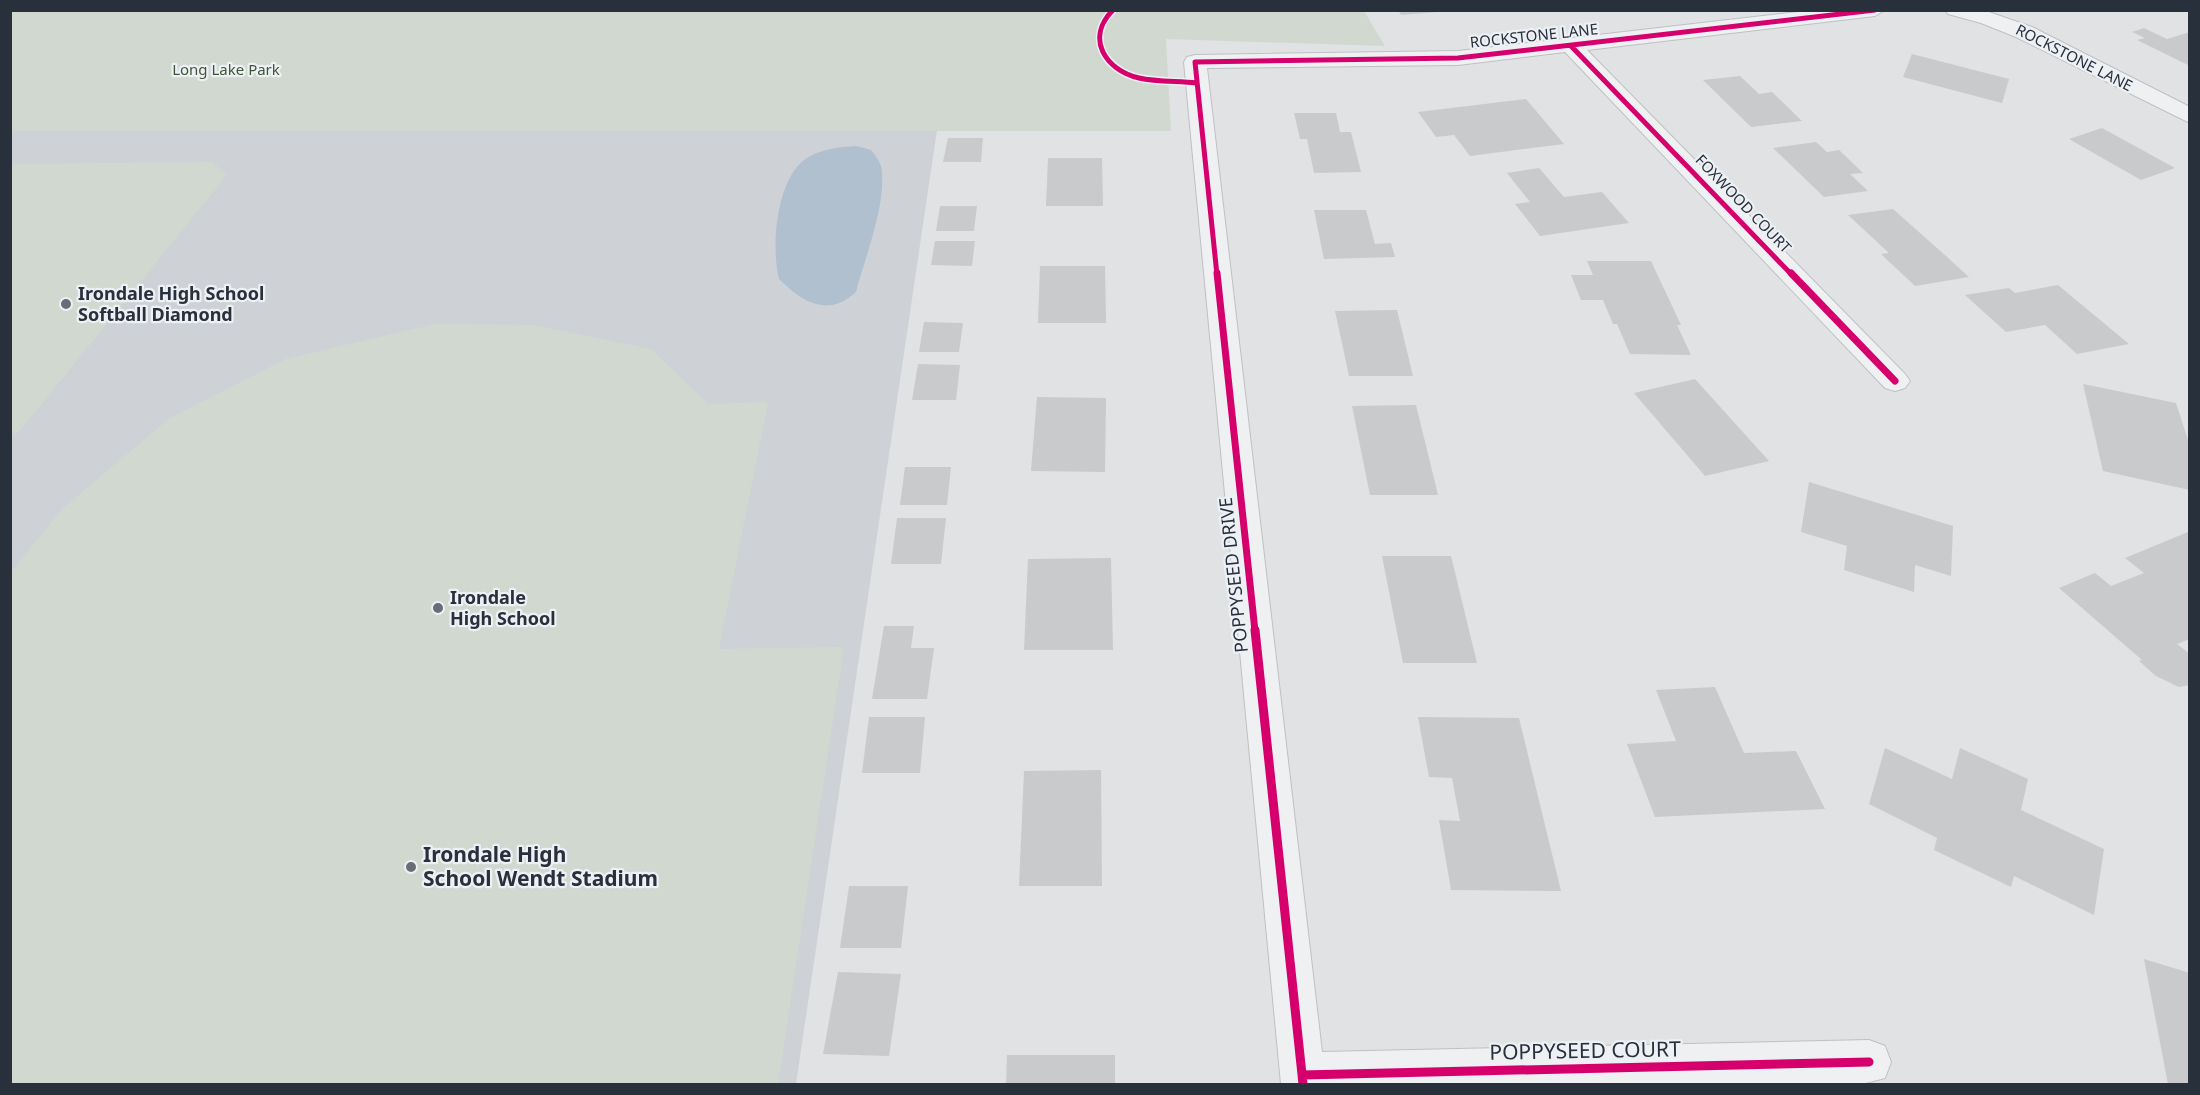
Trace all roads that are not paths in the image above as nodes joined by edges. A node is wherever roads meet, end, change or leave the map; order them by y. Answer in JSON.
{"nodes":[{"id":1,"x":1875,"y":10,"type":"edge"},
{"id":2,"x":1955,"y":10,"type":"edge"},
{"id":3,"x":1571,"y":46,"type":"junction"},
{"id":4,"x":1195,"y":62,"type":"joint"},
{"id":5,"x":2190,"y":116,"type":"edge"},
{"id":6,"x":1895,"y":381,"type":"dead end"},
{"id":7,"x":1869,"y":1062,"type":"dead end"},
{"id":8,"x":1303,"y":1080,"type":"edge"}],
"edges":[{"from":1,"to":3,"type":"street","name":"ROCKSTONE LANE"},
{"from":2,"to":5,"type":"street","name":"ROCKSTONE LANE"},
{"from":3,"to":4,"type":"street","name":"ROCKSTONE LANE"},
{"from":3,"to":6,"type":"street","name":"FOXWOOD COURT"},
{"from":4,"to":8,"type":"street","name":"POPPYSEED DRIVE"},
{"from":7,"to":8,"type":"street","name":"POPPYSEED COURT"}]}
